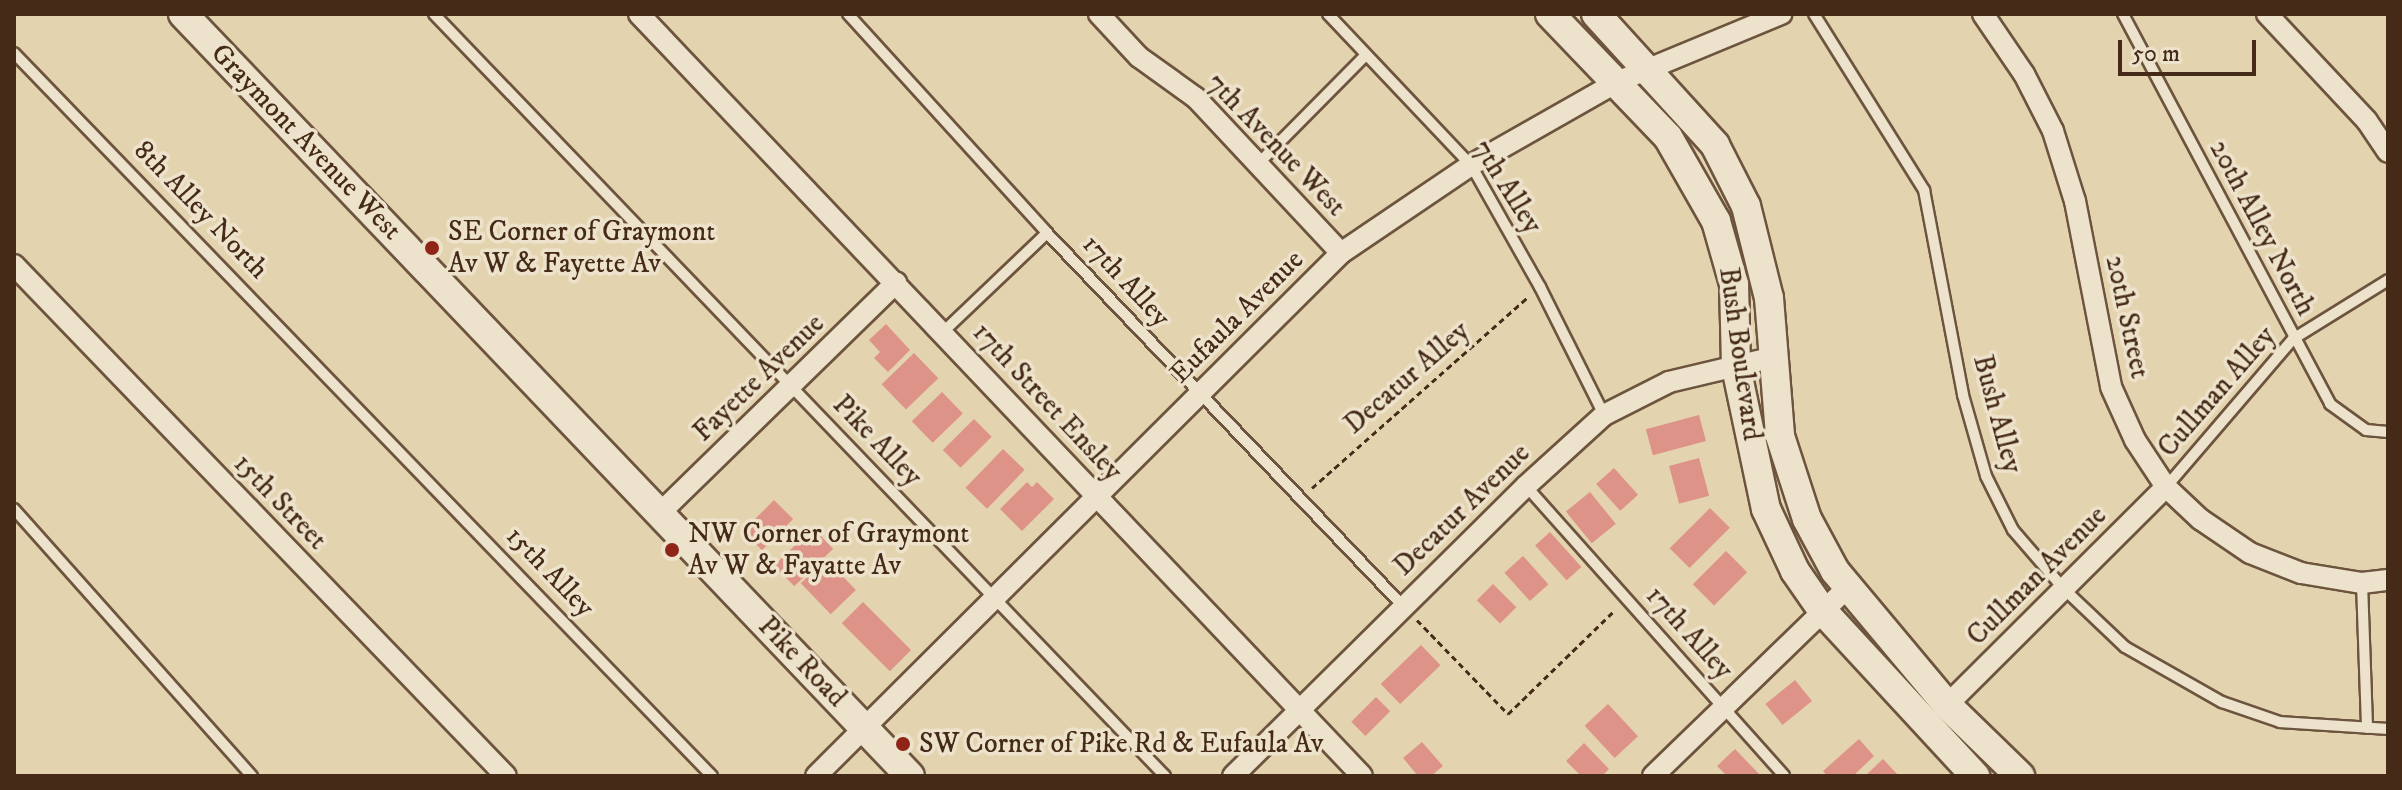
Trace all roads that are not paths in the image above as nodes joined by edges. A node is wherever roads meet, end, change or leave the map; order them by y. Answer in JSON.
{"nodes":[{"id":1,"x":183,"y":14,"type":"edge"},
{"id":2,"x":434,"y":14,"type":"edge"},
{"id":3,"x":639,"y":14,"type":"edge"},
{"id":4,"x":848,"y":14,"type":"edge"},
{"id":5,"x":1099,"y":14,"type":"edge"},
{"id":6,"x":1328,"y":14,"type":"edge"},
{"id":7,"x":1550,"y":14,"type":"edge"},
{"id":8,"x":1596,"y":14,"type":"edge"},
{"id":9,"x":1781,"y":14,"type":"edge"},
{"id":10,"x":1814,"y":14,"type":"edge"},
{"id":11,"x":1983,"y":14,"type":"edge"},
{"id":12,"x":2123,"y":14,"type":"edge"},
{"id":13,"x":2267,"y":14,"type":"edge"},
{"id":14,"x":14,"y":53,"type":"edge"},
{"id":15,"x":1366,"y":55,"type":"junction"},
{"id":16,"x":1650,"y":69,"type":"junction"},
{"id":17,"x":1617,"y":82,"type":"junction"},
{"id":18,"x":2388,"y":152,"type":"edge"},
{"id":19,"x":1258,"y":164,"type":"junction"},
{"id":20,"x":1471,"y":165,"type":"junction"},
{"id":21,"x":1047,"y":233,"type":"junction"},
{"id":22,"x":1341,"y":253,"type":"junction"},
{"id":23,"x":14,"y":265,"type":"edge"},
{"id":24,"x":2388,"y":280,"type":"edge"},
{"id":25,"x":896,"y":283,"type":"junction"},
{"id":26,"x":943,"y":332,"type":"junction"},
{"id":27,"x":2293,"y":339,"type":"junction"},
{"id":28,"x":1774,"y":357,"type":"junction"},
{"id":29,"x":1736,"y":367,"type":"junction"},
{"id":30,"x":791,"y":386,"type":"junction"},
{"id":31,"x":1199,"y":394,"type":"junction"},
{"id":32,"x":353,"y":401,"type":"joint"},
{"id":33,"x":1604,"y":415,"type":"junction"},
{"id":34,"x":2388,"y":432,"type":"edge"},
{"id":35,"x":1526,"y":486,"type":"junction"},
{"id":36,"x":2166,"y":487,"type":"junction"},
{"id":37,"x":1097,"y":496,"type":"junction"},
{"id":38,"x":14,"y":509,"type":"edge"},
{"id":39,"x":660,"y":513,"type":"junction"},
{"id":40,"x":2388,"y":580,"type":"edge"},
{"id":41,"x":2362,"y":583,"type":"junction"},
{"id":42,"x":1848,"y":587,"type":"junction"},
{"id":43,"x":2064,"y":589,"type":"junction"},
{"id":44,"x":993,"y":596,"type":"junction"},
{"id":45,"x":1403,"y":606,"type":"junction"},
{"id":46,"x":1822,"y":610,"type":"junction"},
{"id":47,"x":1947,"y":705,"type":"junction"},
{"id":48,"x":1723,"y":707,"type":"junction"},
{"id":49,"x":1299,"y":711,"type":"junction"},
{"id":50,"x":865,"y":728,"type":"junction"},
{"id":51,"x":2367,"y":728,"type":"junction"},
{"id":52,"x":2388,"y":729,"type":"edge"},
{"id":53,"x":252,"y":776,"type":"edge"},
{"id":54,"x":506,"y":776,"type":"edge"},
{"id":55,"x":712,"y":776,"type":"edge"},
{"id":56,"x":816,"y":776,"type":"edge"},
{"id":57,"x":910,"y":776,"type":"edge"},
{"id":58,"x":1165,"y":776,"type":"edge"},
{"id":59,"x":1233,"y":776,"type":"edge"},
{"id":60,"x":1362,"y":776,"type":"edge"},
{"id":61,"x":1653,"y":776,"type":"edge"},
{"id":62,"x":1784,"y":776,"type":"edge"},
{"id":63,"x":1975,"y":776,"type":"edge"},
{"id":64,"x":2020,"y":776,"type":"edge"}],
"edges":[{"from":1,"to":39,"type":"main road","name":"Graymont Avenue West"},
{"from":2,"to":30,"type":"lane","name":"Pike Alley"},
{"from":3,"to":25,"type":"street","name":"17th Street Ensley"},
{"from":4,"to":21,"type":"lane","name":"17th Alley"},
{"from":5,"to":19,"type":"street","name":"7th Avenue West"},
{"from":6,"to":15,"type":"lane","name":"7th Alley"},
{"from":7,"to":17,"type":"main road","name":"Bush Boulevard"},
{"from":8,"to":16,"type":"main road","name":"Bush Boulevard"},
{"from":9,"to":16,"type":"street","name":"Eufaula Avenue"},
{"from":10,"to":43,"type":"lane","name":"Bush Alley"},
{"from":11,"to":36,"type":"street","name":"20th Street"},
{"from":12,"to":27,"type":"lane","name":"20th Alley North"},
{"from":13,"to":18,"type":"street"},
{"from":14,"to":32,"type":"lane","name":"8th Alley North"},
{"from":15,"to":19,"type":"lane"},
{"from":15,"to":20,"type":"lane","name":"7th Alley"},
{"from":16,"to":17,"type":"street","name":"Eufaula Avenue"},
{"from":16,"to":28,"type":"main road","name":"Bush Boulevard"},
{"from":17,"to":20,"type":"street","name":"Eufaula Avenue"},
{"from":17,"to":29,"type":"main road","name":"Bush Boulevard"},
{"from":19,"to":22,"type":"street","name":"7th Avenue West"},
{"from":20,"to":22,"type":"street","name":"Eufaula Avenue"},
{"from":20,"to":33,"type":"lane","name":"7th Alley"},
{"from":21,"to":26,"type":"lane"},
{"from":21,"to":31,"type":"lane","name":"17th Alley"},
{"from":22,"to":31,"type":"street","name":"Eufaula Avenue"},
{"from":23,"to":54,"type":"street","name":"15th Street"},
{"from":24,"to":27,"type":"lane","name":"Cullman Alley"},
{"from":25,"to":26,"type":"street","name":"17th Street Ensley"},
{"from":25,"to":30,"type":"street","name":"Fayette Avenue"},
{"from":26,"to":37,"type":"street","name":"17th Street Ensley"},
{"from":27,"to":34,"type":"lane","name":"20th Alley North"},
{"from":27,"to":36,"type":"lane","name":"Cullman Alley"},
{"from":28,"to":29,"type":"street","name":"Decatur Avenue"},
{"from":28,"to":42,"type":"main road","name":"Bush Boulevard"},
{"from":29,"to":33,"type":"street","name":"Decatur Avenue"},
{"from":29,"to":46,"type":"main road","name":"Bush Boulevard"},
{"from":30,"to":39,"type":"street","name":"Fayette Avenue"},
{"from":30,"to":44,"type":"lane","name":"Pike Alley"},
{"from":31,"to":37,"type":"street","name":"Eufaula Avenue"},
{"from":31,"to":45,"type":"lane","name":"17th Alley"},
{"from":32,"to":55,"type":"lane","name":"15th Alley"},
{"from":33,"to":35,"type":"street","name":"Decatur Avenue"},
{"from":35,"to":45,"type":"street","name":"Decatur Avenue"},
{"from":35,"to":48,"type":"lane","name":"17th Alley"},
{"from":36,"to":41,"type":"street","name":"20th Street"},
{"from":36,"to":43,"type":"street","name":"Cullman Avenue"},
{"from":37,"to":44,"type":"street","name":"Eufaula Avenue"},
{"from":37,"to":49,"type":"street","name":"17th Street Ensley"},
{"from":38,"to":53,"type":"lane"},
{"from":39,"to":50,"type":"main road","name":"Pike Road"},
{"from":40,"to":41,"type":"street","name":"20th Street"},
{"from":41,"to":51,"type":"lane"},
{"from":42,"to":46,"type":"street"},
{"from":42,"to":47,"type":"main road","name":"Bush Boulevard"},
{"from":43,"to":47,"type":"street","name":"Cullman Avenue"},
{"from":43,"to":51,"type":"lane","name":"Bush Alley"},
{"from":44,"to":50,"type":"street","name":"Eufaula Avenue"},
{"from":44,"to":58,"type":"lane","name":"Pike Alley"},
{"from":45,"to":49,"type":"street","name":"Decatur Avenue"},
{"from":46,"to":48,"type":"street"},
{"from":46,"to":63,"type":"main road","name":"Bush Boulevard"},
{"from":47,"to":64,"type":"main road","name":"Bush Boulevard"},
{"from":48,"to":61,"type":"street"},
{"from":48,"to":62,"type":"lane","name":"17th Alley"},
{"from":49,"to":59,"type":"street","name":"Decatur Avenue"},
{"from":49,"to":60,"type":"street","name":"17th Street Ensley"},
{"from":50,"to":56,"type":"street","name":"Eufaula Avenue"},
{"from":50,"to":57,"type":"main road","name":"Pike Road"},
{"from":51,"to":52,"type":"lane"}]}
